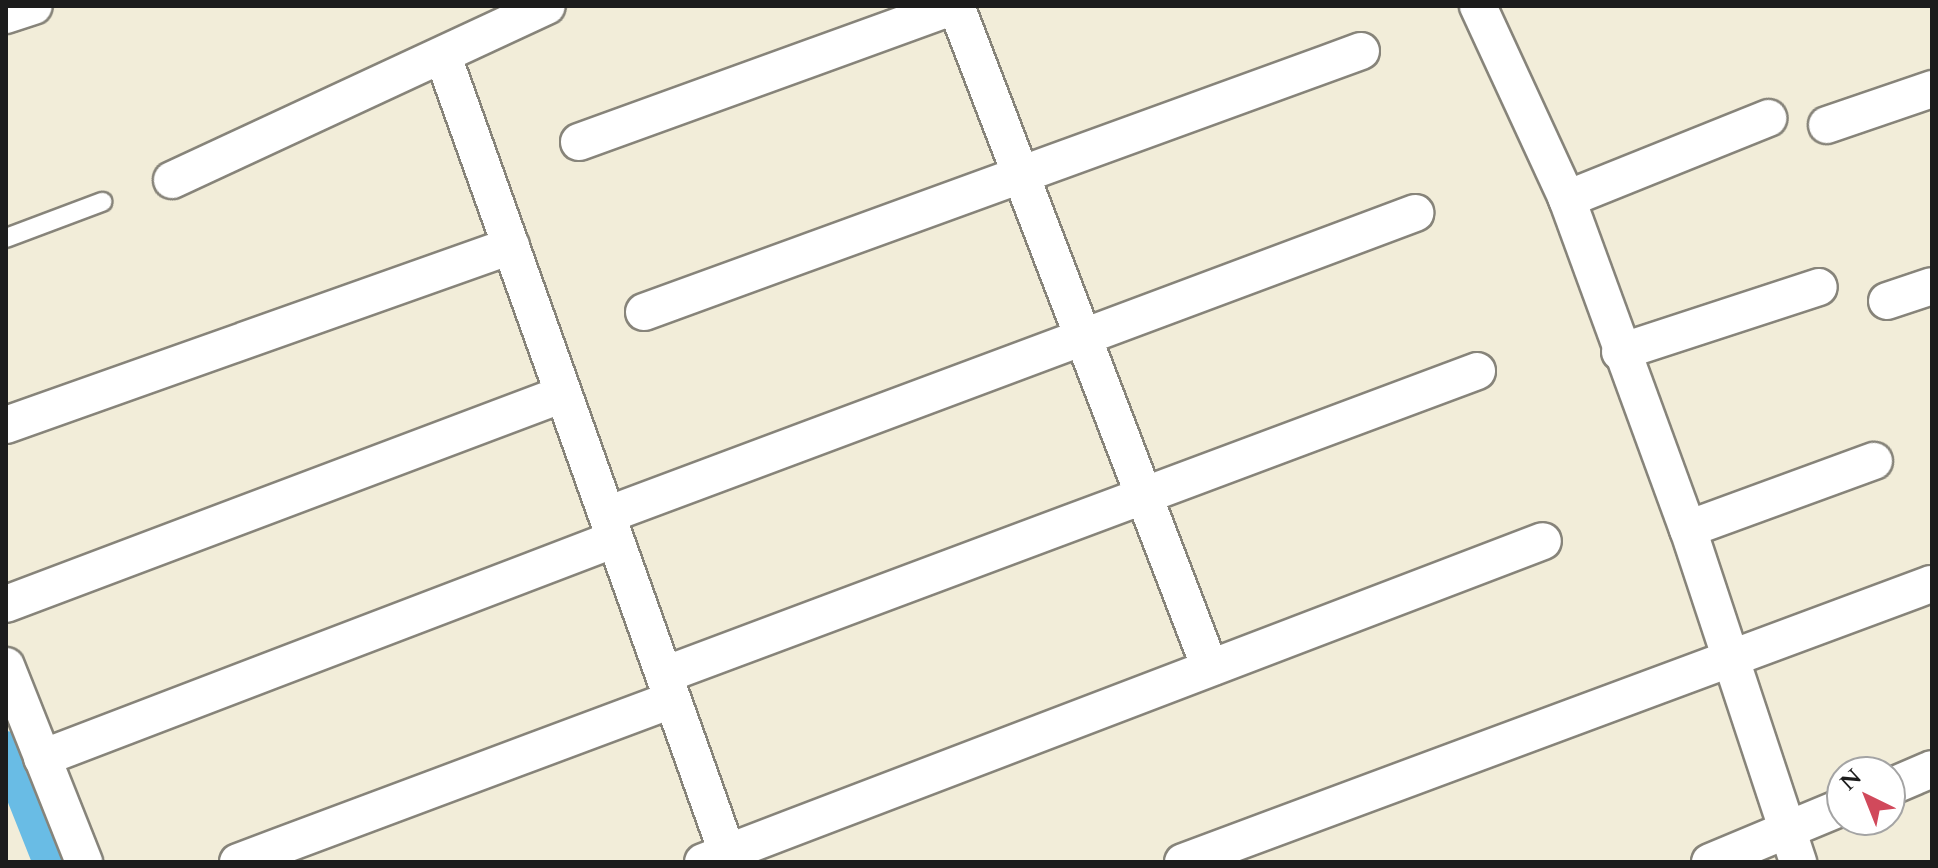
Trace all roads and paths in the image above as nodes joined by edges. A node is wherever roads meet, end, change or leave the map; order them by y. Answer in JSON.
{"nodes":[{"id":1,"x":34,"y":6,"type":"edge"},
{"id":2,"x":547,"y":6,"type":"edge"},
{"id":3,"x":955,"y":6,"type":"edge"},
{"id":4,"x":1479,"y":6,"type":"edge"},
{"id":5,"x":6,"y":15,"type":"edge"},
{"id":6,"x":1361,"y":51,"type":"dead end"},
{"id":7,"x":444,"y":59,"type":"junction"},
{"id":8,"x":1932,"y":89,"type":"edge"},
{"id":9,"x":1768,"y":118,"type":"dead end"},
{"id":10,"x":1827,"y":125,"type":"dead end"},
{"id":11,"x":579,"y":142,"type":"dead end"},
{"id":12,"x":1020,"y":175,"type":"junction"},
{"id":13,"x":172,"y":180,"type":"dead end"},
{"id":14,"x":1567,"y":199,"type":"junction"},
{"id":15,"x":102,"y":202,"type":"dead end"},
{"id":16,"x":1415,"y":213,"type":"dead end"},
{"id":17,"x":6,"y":238,"type":"edge"},
{"id":18,"x":511,"y":246,"type":"junction"},
{"id":19,"x":1932,"y":286,"type":"edge"},
{"id":20,"x":1819,"y":287,"type":"dead end"},
{"id":21,"x":1887,"y":301,"type":"dead end"},
{"id":22,"x":644,"y":312,"type":"dead end"},
{"id":23,"x":1083,"y":337,"type":"junction"},
{"id":24,"x":1620,"y":352,"type":"junction"},
{"id":25,"x":1477,"y":371,"type":"dead end"},
{"id":26,"x":563,"y":394,"type":"junction"},
{"id":27,"x":6,"y":425,"type":"edge"},
{"id":28,"x":1874,"y":461,"type":"dead end"},
{"id":29,"x":1144,"y":496,"type":"junction"},
{"id":30,"x":611,"y":527,"type":"junction"},
{"id":31,"x":1688,"y":529,"type":"junction"},
{"id":32,"x":1543,"y":541,"type":"dead end"},
{"id":33,"x":1931,"y":584,"type":"edge"},
{"id":34,"x":6,"y":604,"type":"edge"},
{"id":35,"x":1730,"y":658,"type":"junction"},
{"id":36,"x":6,"y":666,"type":"edge"},
{"id":37,"x":1210,"y":668,"type":"junction"},
{"id":38,"x":668,"y":687,"type":"junction"},
{"id":39,"x":42,"y":758,"type":"junction"},
{"id":40,"x":1932,"y":769,"type":"edge"},
{"id":41,"x":1906,"y":780,"type":"edge"},
{"id":42,"x":1826,"y":819,"type":"edge"},
{"id":43,"x":1792,"y":846,"type":"edge"},
{"id":44,"x":715,"y":857,"type":"edge"},
{"id":45,"x":84,"y":862,"type":"edge"},
{"id":46,"x":238,"y":862,"type":"edge"},
{"id":47,"x":1183,"y":862,"type":"edge"},
{"id":48,"x":1710,"y":862,"type":"edge"}],
"edges":[{"from":1,"to":5,"type":"street"},
{"from":2,"to":7,"type":"street"},
{"from":3,"to":11,"type":"street"},
{"from":3,"to":12,"type":"street"},
{"from":4,"to":14,"type":"street"},
{"from":6,"to":12,"type":"street"},
{"from":7,"to":13,"type":"street"},
{"from":7,"to":18,"type":"street"},
{"from":8,"to":10,"type":"street"},
{"from":9,"to":14,"type":"street"},
{"from":12,"to":22,"type":"street"},
{"from":12,"to":23,"type":"street"},
{"from":14,"to":24,"type":"street"},
{"from":15,"to":17,"type":"lane"},
{"from":16,"to":23,"type":"street"},
{"from":18,"to":26,"type":"street"},
{"from":18,"to":27,"type":"street"},
{"from":19,"to":21,"type":"street"},
{"from":20,"to":24,"type":"street"},
{"from":23,"to":29,"type":"street"},
{"from":23,"to":30,"type":"street"},
{"from":24,"to":31,"type":"street"},
{"from":25,"to":29,"type":"street"},
{"from":26,"to":30,"type":"street"},
{"from":26,"to":34,"type":"street"},
{"from":28,"to":31,"type":"street"},
{"from":29,"to":37,"type":"street"},
{"from":29,"to":38,"type":"street"},
{"from":30,"to":38,"type":"street"},
{"from":30,"to":39,"type":"street"},
{"from":31,"to":35,"type":"street"},
{"from":32,"to":37,"type":"street"},
{"from":33,"to":35,"type":"street"},
{"from":35,"to":43,"type":"street"},
{"from":35,"to":47,"type":"street"},
{"from":36,"to":39,"type":"street"},
{"from":37,"to":44,"type":"street"},
{"from":38,"to":44,"type":"street"},
{"from":38,"to":46,"type":"street"},
{"from":39,"to":45,"type":"street"},
{"from":40,"to":41,"type":"street"},
{"from":42,"to":43,"type":"street"},
{"from":43,"to":48,"type":"street"}]}
